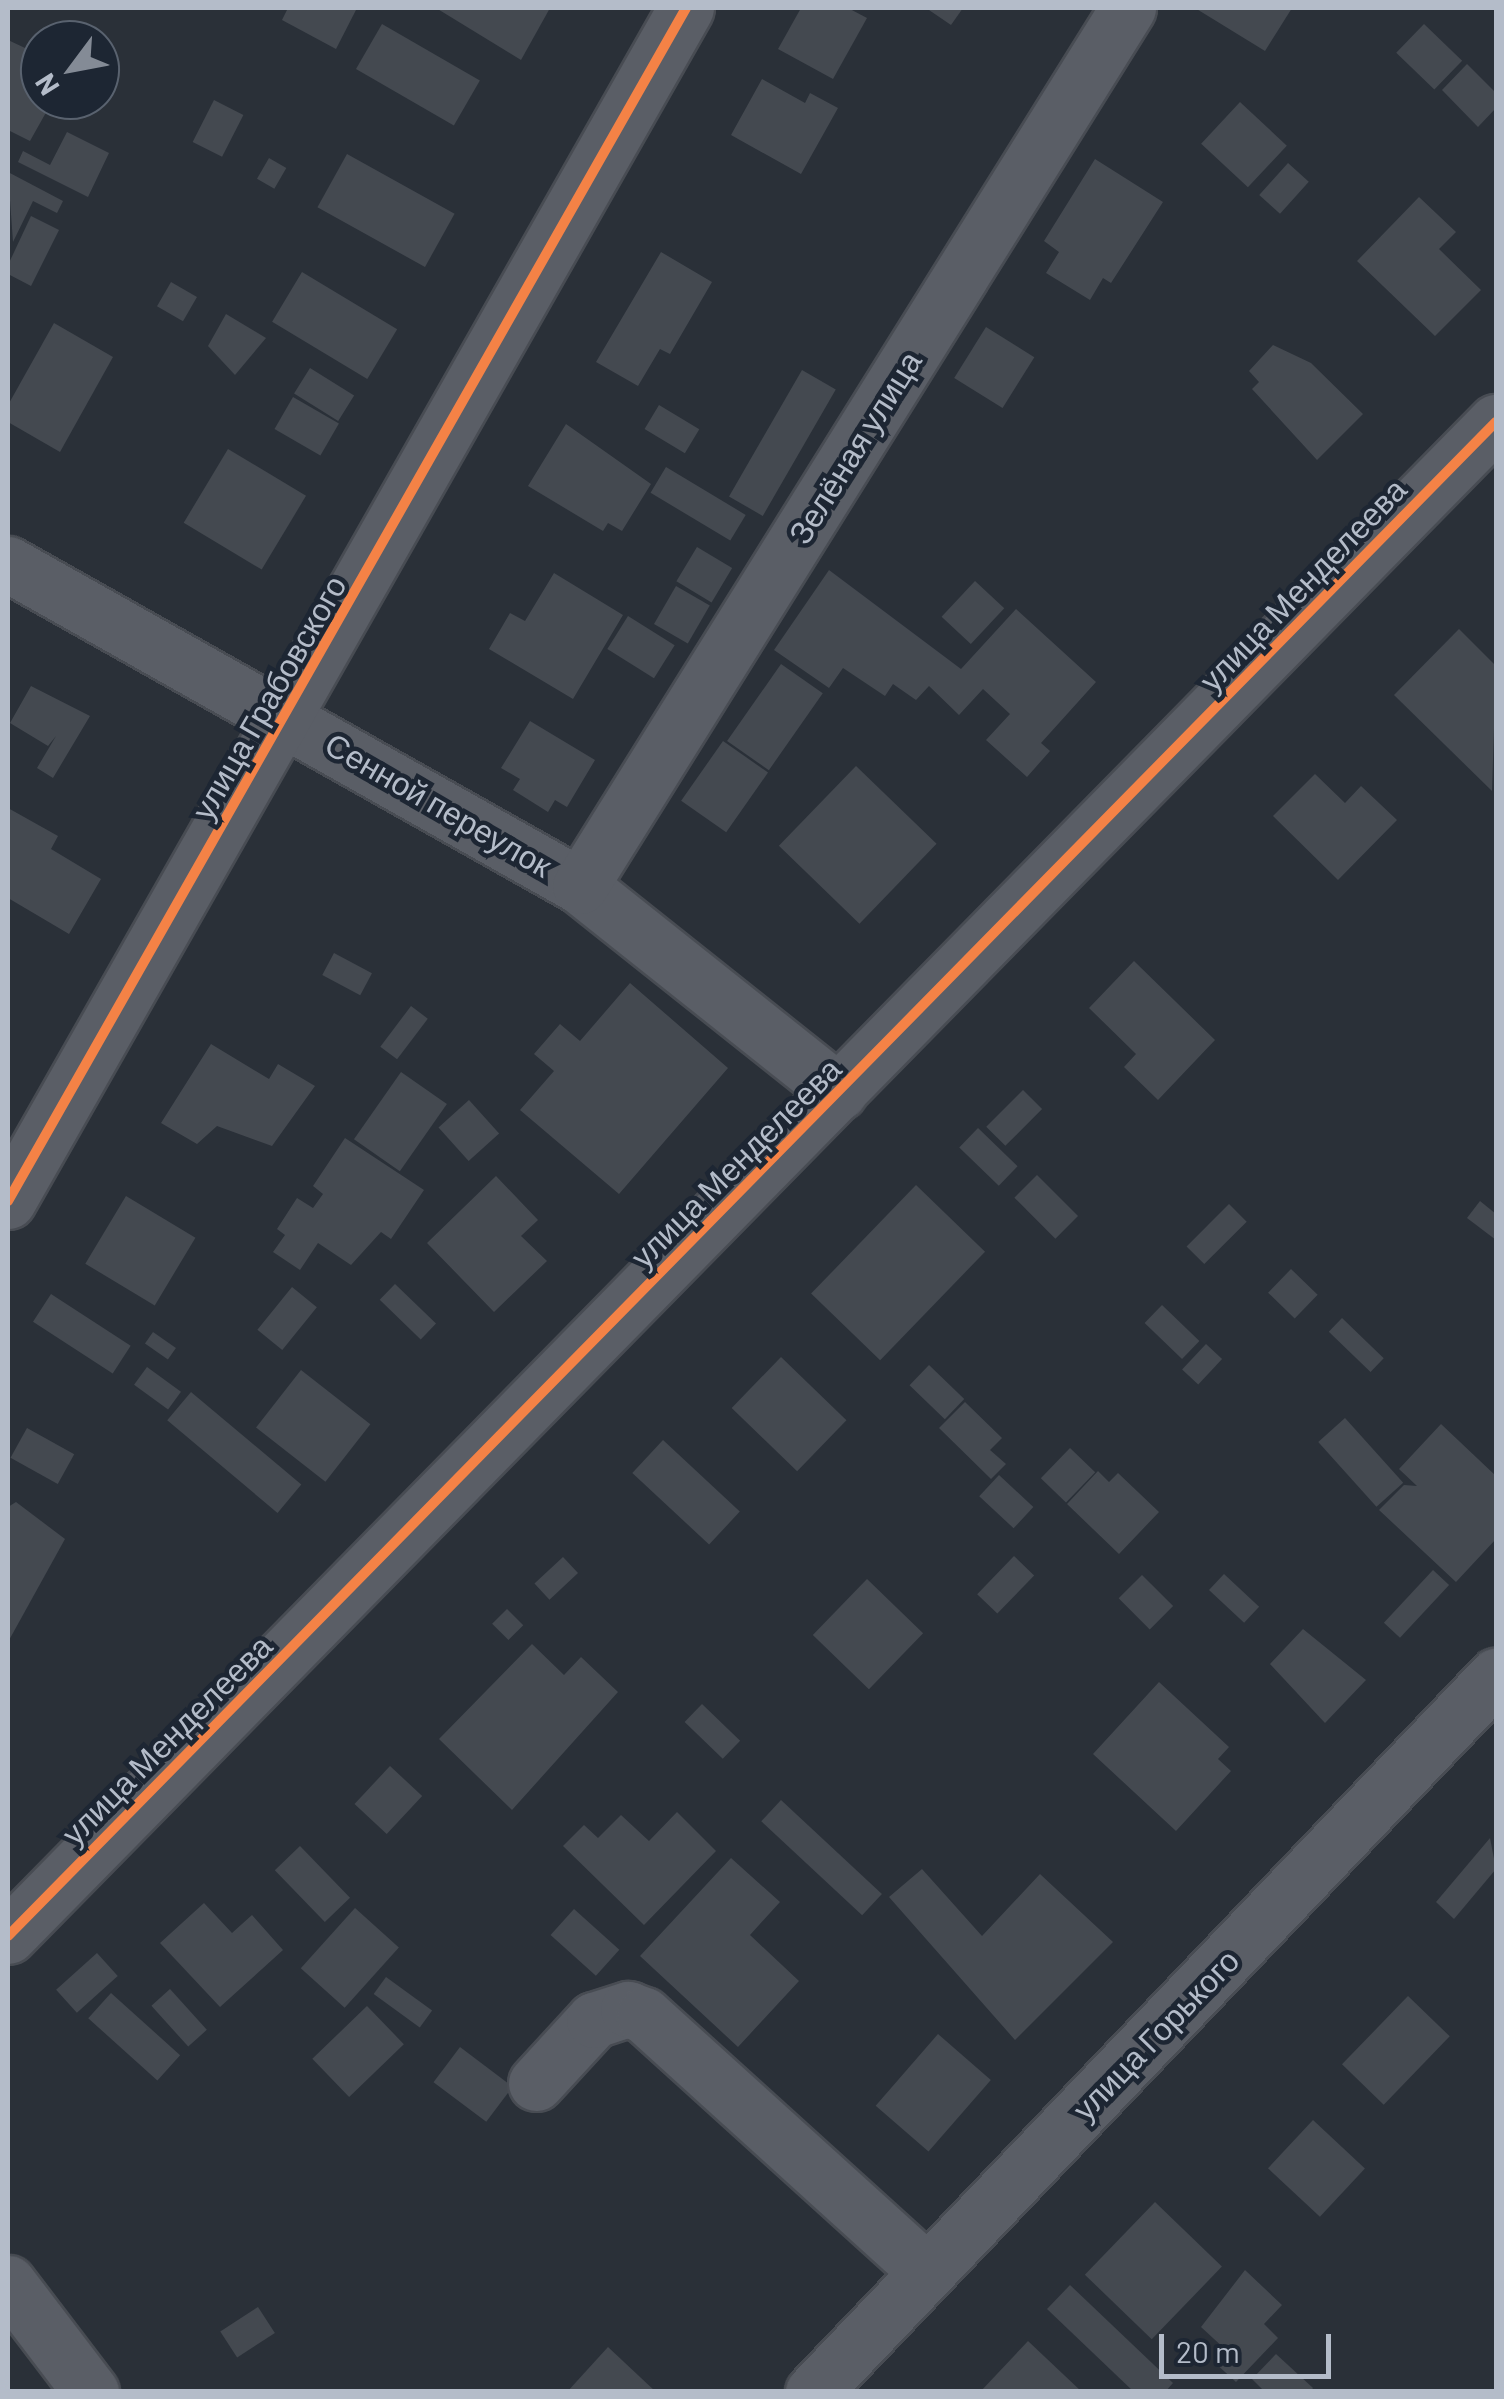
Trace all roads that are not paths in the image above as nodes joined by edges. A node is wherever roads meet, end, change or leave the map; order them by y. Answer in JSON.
{"nodes":[{"id":1,"x":686,"y":8,"type":"edge"},
{"id":2,"x":1128,"y":8,"type":"edge"},
{"id":3,"x":1496,"y":422,"type":"edge"},
{"id":4,"x":8,"y":564,"type":"edge"},
{"id":5,"x":286,"y":715,"type":"junction"},
{"id":6,"x":580,"y":886,"type":"junction"},
{"id":7,"x":838,"y":1092,"type":"junction"},
{"id":8,"x":8,"y":1201,"type":"edge"},
{"id":9,"x":1496,"y":1676,"type":"edge"},
{"id":10,"x":8,"y":1936,"type":"edge"},
{"id":11,"x":536,"y":2083,"type":"dead end"},
{"id":12,"x":926,"y":2272,"type":"junction"},
{"id":13,"x":8,"y":2282,"type":"edge"},
{"id":14,"x":90,"y":2392,"type":"edge"},
{"id":15,"x":813,"y":2392,"type":"edge"}],
"edges":[{"from":1,"to":5,"type":"street","name":"улица Грабовского"},
{"from":2,"to":6,"type":"street","name":"Зелёная улица"},
{"from":3,"to":7,"type":"street","name":"улица Менделеева"},
{"from":4,"to":5,"type":"street","name":"Сенной переулок"},
{"from":5,"to":6,"type":"street","name":"Сенной переулок"},
{"from":5,"to":8,"type":"street","name":"улица Грабовского"},
{"from":6,"to":7,"type":"street","name":"Сенной переулок"},
{"from":7,"to":10,"type":"street","name":"улица Менделеева"},
{"from":9,"to":12,"type":"street","name":"улица Горького"},
{"from":11,"to":12,"type":"street"},
{"from":12,"to":15,"type":"street","name":"улица Горького"},
{"from":13,"to":14,"type":"street"}]}
